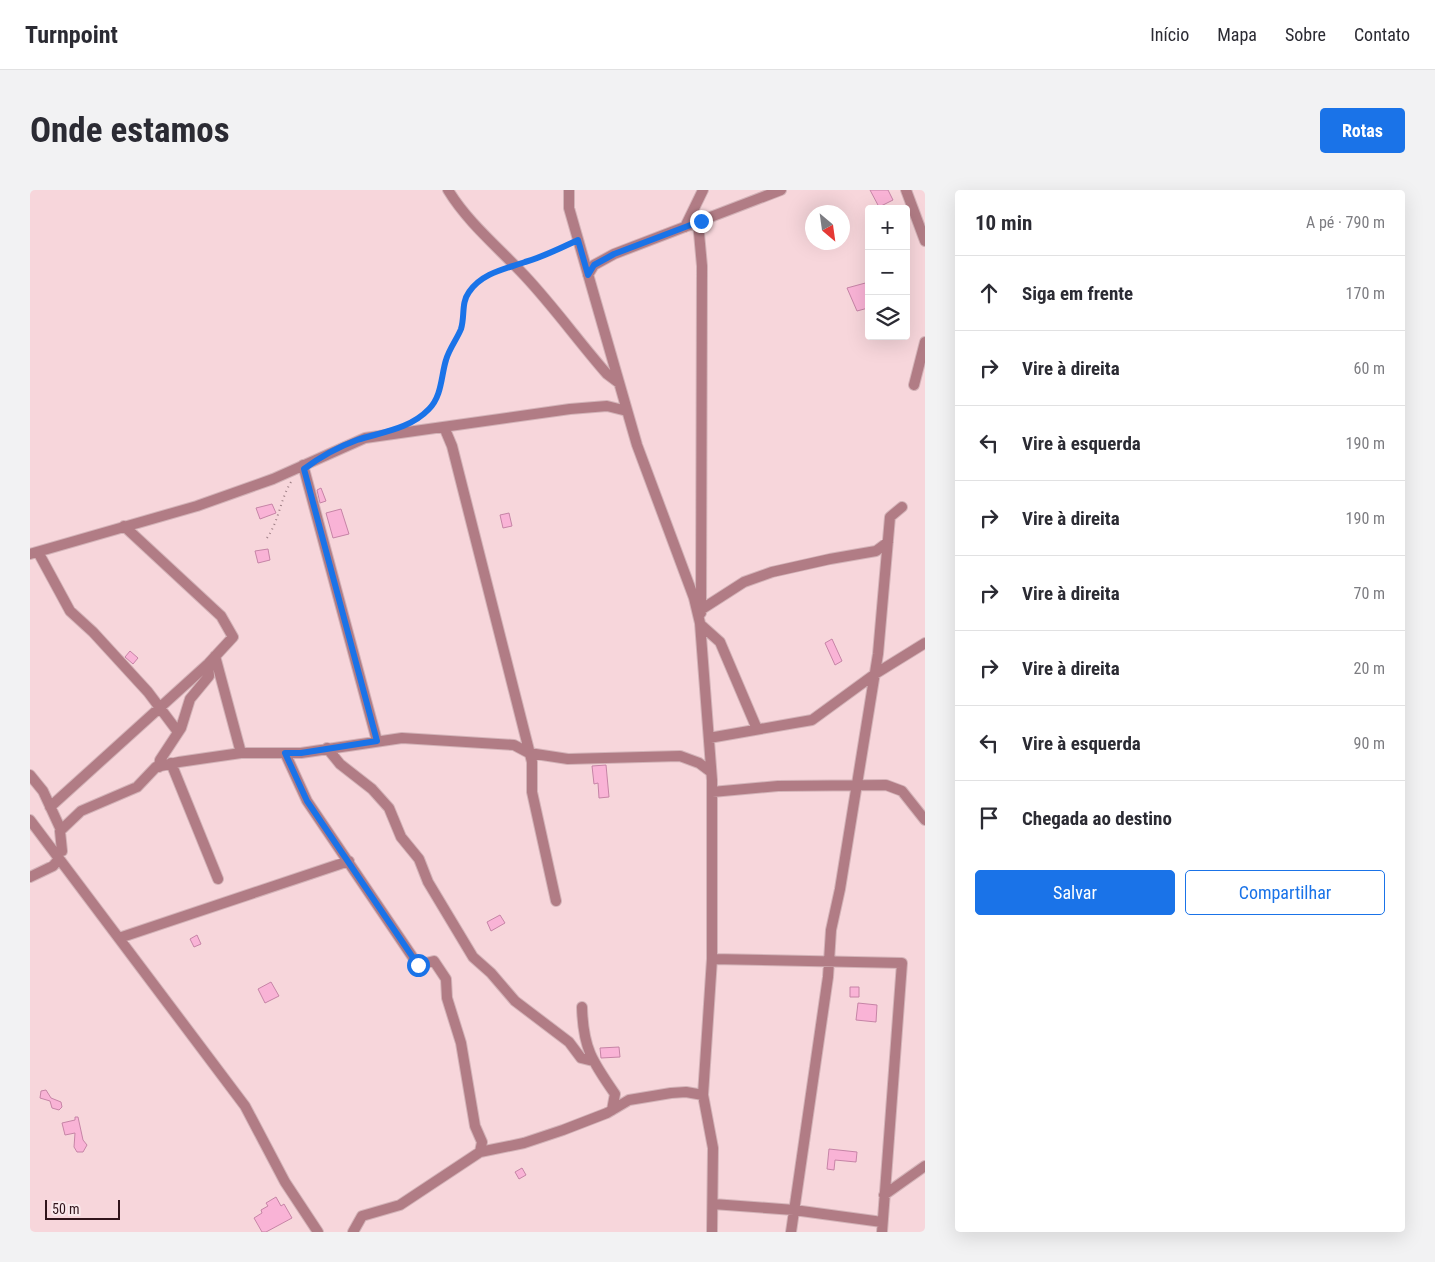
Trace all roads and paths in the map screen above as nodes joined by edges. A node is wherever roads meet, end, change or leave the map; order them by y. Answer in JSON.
{"nodes":[{"id":1,"x":448,"y":190,"type":"edge"},
{"id":2,"x":569,"y":190,"type":"edge"},
{"id":3,"x":703,"y":190,"type":"edge"},
{"id":4,"x":781,"y":190,"type":"edge"},
{"id":5,"x":906,"y":190,"type":"edge"},
{"id":6,"x":698,"y":222,"type":"junction"},
{"id":7,"x":680,"y":230,"type":"junction"},
{"id":8,"x":578,"y":240,"type":"junction"},
{"id":9,"x":925,"y":241,"type":"edge"},
{"id":10,"x":515,"y":265,"type":"junction"},
{"id":11,"x":588,"y":275,"type":"junction"},
{"id":12,"x":925,"y":342,"type":"edge"},
{"id":13,"x":619,"y":384,"type":"junction"},
{"id":14,"x":914,"y":385,"type":"dead end"},
{"id":15,"x":627,"y":411,"type":"junction"},
{"id":16,"x":410,"y":423,"type":"dead end"},
{"id":17,"x":444,"y":427,"type":"junction"},
{"id":18,"x":303,"y":465,"type":"junction"},
{"id":19,"x":291,"y":481,"type":"dead end"},
{"id":20,"x":902,"y":507,"type":"dead end"},
{"id":21,"x":124,"y":526,"type":"junction"},
{"id":22,"x":267,"y":538,"type":"dead end"},
{"id":23,"x":888,"y":542,"type":"junction"},
{"id":24,"x":34,"y":553,"type":"edge"},
{"id":25,"x":701,"y":617,"type":"junction"},
{"id":26,"x":925,"y":643,"type":"edge"},
{"id":27,"x":212,"y":660,"type":"junction"},
{"id":28,"x":875,"y":674,"type":"junction"},
{"id":29,"x":160,"y":707,"type":"junction"},
{"id":30,"x":757,"y":728,"type":"junction"},
{"id":31,"x":178,"y":732,"type":"junction"},
{"id":32,"x":709,"y":738,"type":"junction"},
{"id":33,"x":377,"y":741,"type":"junction"},
{"id":34,"x":327,"y":748,"type":"junction"},
{"id":35,"x":241,"y":753,"type":"junction"},
{"id":36,"x":285,"y":753,"type":"junction"},
{"id":37,"x":529,"y":753,"type":"junction"},
{"id":38,"x":171,"y":763,"type":"junction"},
{"id":39,"x":159,"y":767,"type":"junction"},
{"id":40,"x":711,"y":772,"type":"junction"},
{"id":41,"x":30,"y":775,"type":"edge"},
{"id":42,"x":857,"y":787,"type":"junction"},
{"id":43,"x":712,"y":792,"type":"junction"},
{"id":44,"x":50,"y":808,"type":"junction"},
{"id":45,"x":30,"y":820,"type":"edge"},
{"id":46,"x":925,"y":820,"type":"edge"},
{"id":47,"x":61,"y":830,"type":"junction"},
{"id":48,"x":57,"y":856,"type":"junction"},
{"id":49,"x":349,"y":860,"type":"junction"},
{"id":50,"x":30,"y":877,"type":"edge"},
{"id":51,"x":218,"y":878,"type":"dead end"},
{"id":52,"x":556,"y":901,"type":"dead end"},
{"id":53,"x":119,"y":938,"type":"junction"},
{"id":54,"x":712,"y":959,"type":"junction"},
{"id":55,"x":829,"y":962,"type":"junction"},
{"id":56,"x":582,"y":1007,"type":"dead end"},
{"id":57,"x":593,"y":1061,"type":"junction"},
{"id":58,"x":703,"y":1095,"type":"junction"},
{"id":59,"x":612,"y":1110,"type":"junction"},
{"id":60,"x":480,"y":1152,"type":"junction"},
{"id":61,"x":925,"y":1166,"type":"edge"},
{"id":62,"x":884,"y":1195,"type":"junction"},
{"id":63,"x":713,"y":1204,"type":"junction"},
{"id":64,"x":794,"y":1210,"type":"junction"},
{"id":65,"x":882,"y":1227,"type":"edge"},
{"id":66,"x":318,"y":1232,"type":"edge"},
{"id":67,"x":354,"y":1232,"type":"edge"},
{"id":68,"x":712,"y":1232,"type":"edge"},
{"id":69,"x":791,"y":1232,"type":"edge"}],
"edges":[{"from":1,"to":10,"type":"street"},
{"from":2,"to":8,"type":"street"},
{"from":3,"to":7,"type":"street"},
{"from":4,"to":6,"type":"street"},
{"from":5,"to":9,"type":"street"},
{"from":6,"to":7,"type":"street"},
{"from":6,"to":25,"type":"street"},
{"from":7,"to":11,"type":"street"},
{"from":8,"to":10,"type":"path"},
{"from":8,"to":11,"type":"street"},
{"from":10,"to":13,"type":"street"},
{"from":10,"to":16,"type":"path"},
{"from":11,"to":13,"type":"street"},
{"from":12,"to":14,"type":"street"},
{"from":13,"to":15,"type":"street"},
{"from":15,"to":17,"type":"street"},
{"from":15,"to":25,"type":"street"},
{"from":17,"to":18,"type":"street"},
{"from":17,"to":37,"type":"street"},
{"from":18,"to":21,"type":"street"},
{"from":18,"to":33,"type":"street"},
{"from":19,"to":22,"type":"path"},
{"from":20,"to":23,"type":"street"},
{"from":21,"to":24,"type":"street"},
{"from":21,"to":27,"type":"street"},
{"from":23,"to":25,"type":"street"},
{"from":23,"to":28,"type":"street"},
{"from":24,"to":29,"type":"street"},
{"from":25,"to":30,"type":"street"},
{"from":25,"to":32,"type":"street"},
{"from":26,"to":28,"type":"street"},
{"from":27,"to":29,"type":"street"},
{"from":27,"to":31,"type":"street"},
{"from":27,"to":35,"type":"street"},
{"from":28,"to":30,"type":"street"},
{"from":28,"to":42,"type":"street"},
{"from":29,"to":31,"type":"street"},
{"from":29,"to":44,"type":"street"},
{"from":30,"to":32,"type":"street"},
{"from":31,"to":39,"type":"street"},
{"from":32,"to":40,"type":"street"},
{"from":33,"to":34,"type":"street"},
{"from":33,"to":37,"type":"street"},
{"from":34,"to":36,"type":"street"},
{"from":34,"to":57,"type":"street"},
{"from":35,"to":36,"type":"street"},
{"from":35,"to":38,"type":"street"},
{"from":36,"to":49,"type":"street"},
{"from":37,"to":40,"type":"street"},
{"from":37,"to":52,"type":"street"},
{"from":38,"to":39,"type":"street"},
{"from":38,"to":51,"type":"street"},
{"from":39,"to":47,"type":"street"},
{"from":40,"to":43,"type":"street"},
{"from":41,"to":44,"type":"street"},
{"from":42,"to":43,"type":"street"},
{"from":42,"to":46,"type":"street"},
{"from":42,"to":55,"type":"street"},
{"from":43,"to":54,"type":"street"},
{"from":44,"to":47,"type":"street"},
{"from":45,"to":48,"type":"street"},
{"from":47,"to":48,"type":"street"},
{"from":48,"to":50,"type":"street"},
{"from":48,"to":53,"type":"street"},
{"from":49,"to":53,"type":"street"},
{"from":49,"to":60,"type":"street"},
{"from":53,"to":66,"type":"street"},
{"from":54,"to":55,"type":"street"},
{"from":54,"to":58,"type":"street"},
{"from":55,"to":62,"type":"street"},
{"from":55,"to":64,"type":"street"},
{"from":56,"to":57,"type":"street"},
{"from":57,"to":59,"type":"street"},
{"from":58,"to":59,"type":"street"},
{"from":58,"to":63,"type":"street"},
{"from":59,"to":60,"type":"street"},
{"from":60,"to":67,"type":"street"},
{"from":61,"to":62,"type":"street"},
{"from":62,"to":65,"type":"street"},
{"from":63,"to":64,"type":"street"},
{"from":63,"to":68,"type":"street"},
{"from":64,"to":65,"type":"street"},
{"from":64,"to":69,"type":"street"}]}
